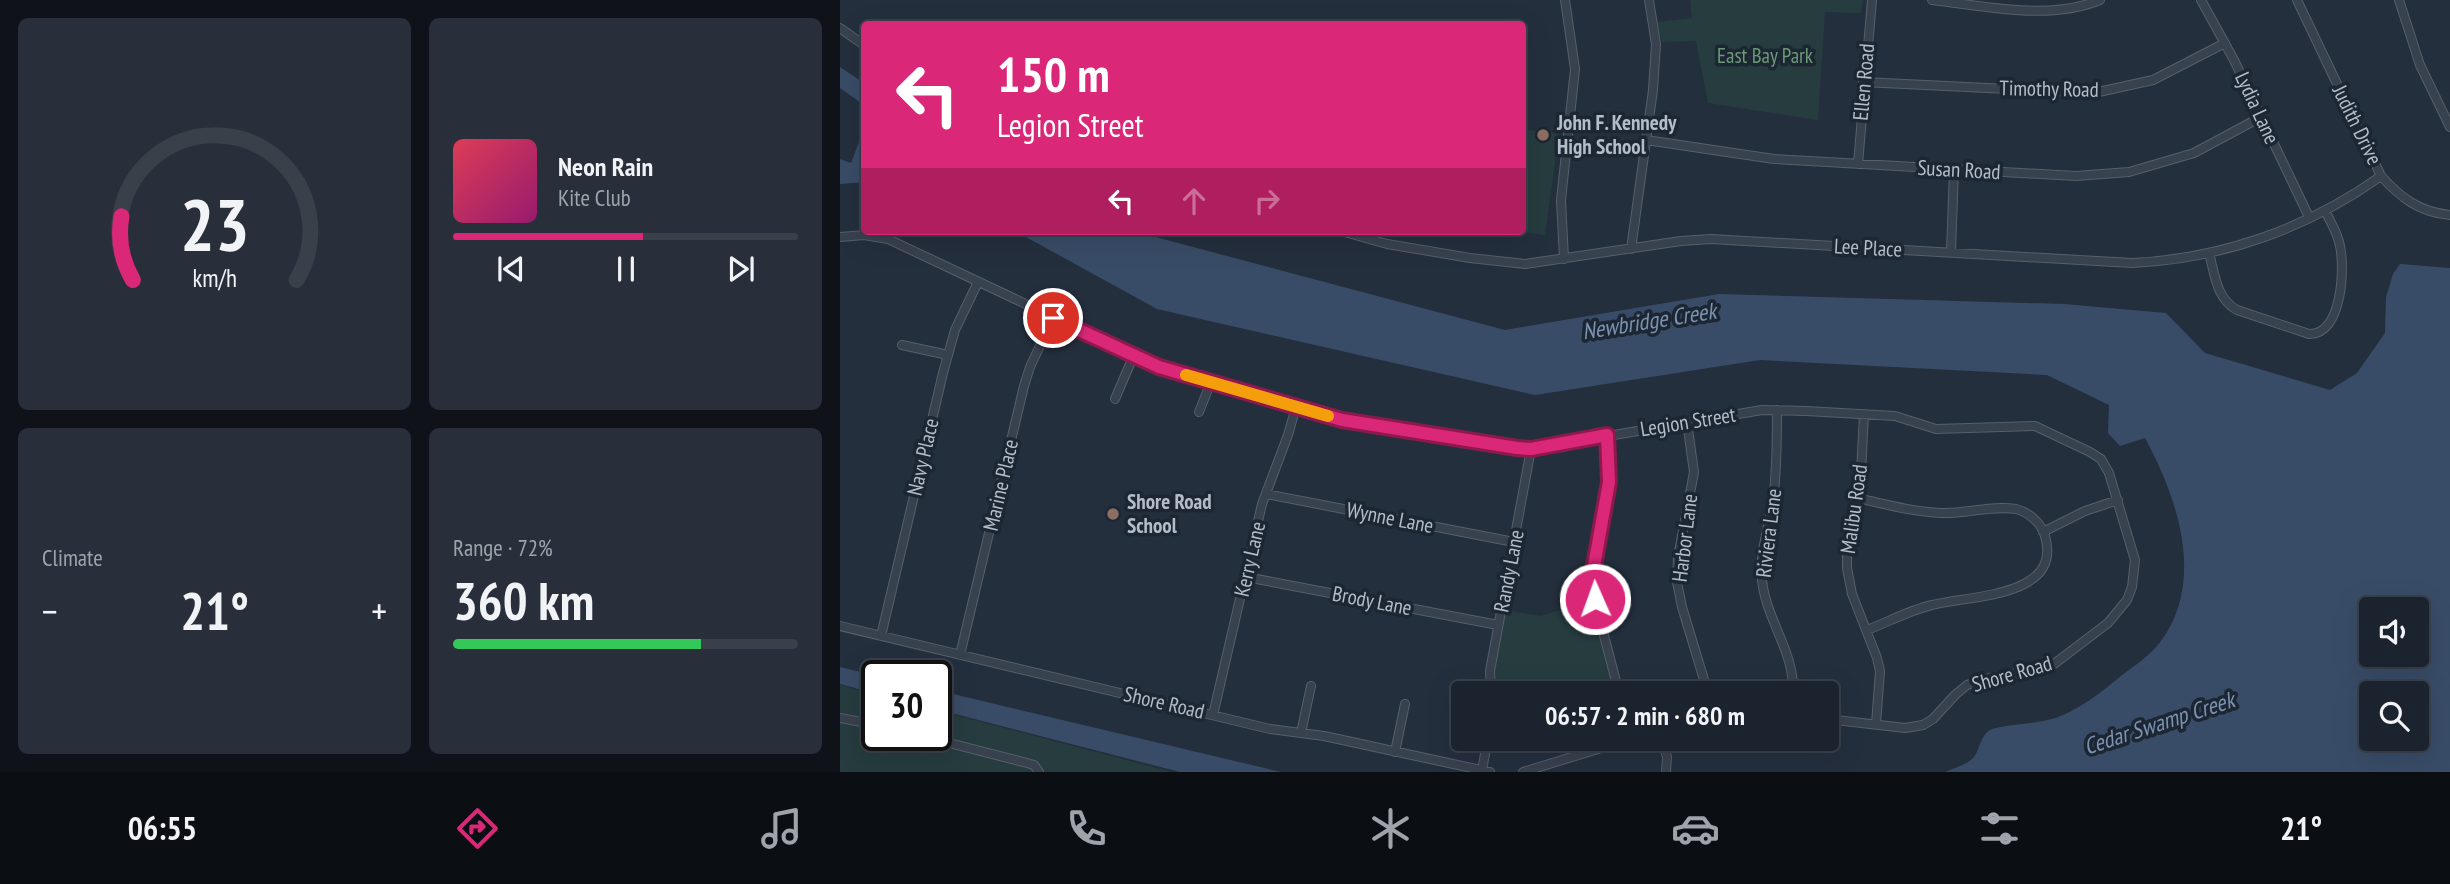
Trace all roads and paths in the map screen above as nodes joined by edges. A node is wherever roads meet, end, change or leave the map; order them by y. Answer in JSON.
{"nodes":[{"id":1,"x":1565,"y":0,"type":"edge"},
{"id":2,"x":1649,"y":0,"type":"edge"},
{"id":3,"x":1872,"y":0,"type":"edge"},
{"id":4,"x":1932,"y":0,"type":"edge"},
{"id":5,"x":2100,"y":0,"type":"edge"},
{"id":6,"x":2297,"y":0,"type":"edge"},
{"id":7,"x":2399,"y":0,"type":"edge"},
{"id":8,"x":1954,"y":1,"type":"edge"},
{"id":9,"x":2203,"y":1,"type":"edge"},
{"id":10,"x":840,"y":28,"type":"edge"},
{"id":11,"x":861,"y":43,"type":"edge"},
{"id":12,"x":2225,"y":43,"type":"junction"},
{"id":13,"x":1864,"y":82,"type":"junction"},
{"id":14,"x":2261,"y":117,"type":"junction"},
{"id":15,"x":2450,"y":127,"type":"edge"},
{"id":16,"x":1646,"y":140,"type":"junction"},
{"id":17,"x":1858,"y":164,"type":"junction"},
{"id":18,"x":1954,"y":170,"type":"junction"},
{"id":19,"x":2381,"y":176,"type":"junction"},
{"id":20,"x":2325,"y":210,"type":"junction"},
{"id":21,"x":2450,"y":215,"type":"edge"},
{"id":22,"x":2309,"y":217,"type":"junction"},
{"id":23,"x":861,"y":234,"type":"edge"},
{"id":24,"x":869,"y":235,"type":"edge"},
{"id":25,"x":1355,"y":235,"type":"edge"},
{"id":26,"x":840,"y":237,"type":"edge"},
{"id":27,"x":1631,"y":248,"type":"junction"},
{"id":28,"x":1951,"y":252,"type":"junction"},
{"id":29,"x":2209,"y":253,"type":"junction"},
{"id":30,"x":1564,"y":259,"type":"junction"},
{"id":31,"x":978,"y":282,"type":"junction"},
{"id":32,"x":1053,"y":318,"type":"junction"},
{"id":33,"x":902,"y":345,"type":"dead end"},
{"id":34,"x":948,"y":355,"type":"junction"},
{"id":35,"x":1133,"y":357,"type":"junction"},
{"id":36,"x":1211,"y":382,"type":"junction"},
{"id":37,"x":1115,"y":399,"type":"dead end"},
{"id":38,"x":1296,"y":407,"type":"junction"},
{"id":39,"x":1777,"y":410,"type":"junction"},
{"id":40,"x":1199,"y":412,"type":"dead end"},
{"id":41,"x":1864,"y":414,"type":"junction"},
{"id":42,"x":1687,"y":422,"type":"junction"},
{"id":43,"x":1607,"y":435,"type":"junction"},
{"id":44,"x":1531,"y":449,"type":"junction"},
{"id":45,"x":1266,"y":494,"type":"junction"},
{"id":46,"x":1857,"y":498,"type":"junction"},
{"id":47,"x":2118,"y":500,"type":"junction"},
{"id":48,"x":2043,"y":532,"type":"junction"},
{"id":49,"x":1514,"y":541,"type":"junction"},
{"id":50,"x":1246,"y":577,"type":"junction"},
{"id":51,"x":1498,"y":625,"type":"junction"},
{"id":52,"x":840,"y":626,"type":"edge"},
{"id":53,"x":1867,"y":630,"type":"junction"},
{"id":54,"x":881,"y":636,"type":"junction"},
{"id":55,"x":960,"y":655,"type":"junction"},
{"id":56,"x":1490,"y":681,"type":"edge"},
{"id":57,"x":1616,"y":681,"type":"edge"},
{"id":58,"x":1704,"y":681,"type":"edge"},
{"id":59,"x":1792,"y":681,"type":"edge"},
{"id":60,"x":1311,"y":686,"type":"dead end"},
{"id":61,"x":1405,"y":704,"type":"dead end"},
{"id":62,"x":1213,"y":715,"type":"junction"},
{"id":63,"x":840,"y":718,"type":"edge"},
{"id":64,"x":1839,"y":720,"type":"edge"},
{"id":65,"x":861,"y":722,"type":"edge"},
{"id":66,"x":1876,"y":724,"type":"junction"},
{"id":67,"x":1301,"y":733,"type":"junction"},
{"id":68,"x":952,"y":744,"type":"edge"},
{"id":69,"x":1487,"y":751,"type":"edge"},
{"id":70,"x":1597,"y":751,"type":"edge"},
{"id":71,"x":1665,"y":751,"type":"edge"},
{"id":72,"x":1395,"y":752,"type":"junction"},
{"id":73,"x":1543,"y":769,"type":"edge"},
{"id":74,"x":1486,"y":771,"type":"edge"},
{"id":75,"x":1039,"y":772,"type":"edge"},
{"id":76,"x":1523,"y":772,"type":"edge"},
{"id":77,"x":1666,"y":772,"type":"edge"}],
"edges":[{"from":1,"to":30,"type":"street"},
{"from":2,"to":16,"type":"street"},
{"from":3,"to":13,"type":"street","name":"Ellen Road"},
{"from":4,"to":8,"type":"street"},
{"from":5,"to":8,"type":"street"},
{"from":6,"to":19,"type":"street","name":"Judith Drive"},
{"from":7,"to":15,"type":"street"},
{"from":9,"to":12,"type":"street","name":"Lydia Lane"},
{"from":10,"to":11,"type":"street"},
{"from":12,"to":13,"type":"street","name":"Timothy Road"},
{"from":12,"to":14,"type":"street","name":"Lydia Lane"},
{"from":13,"to":17,"type":"street","name":"Ellen Road"},
{"from":14,"to":18,"type":"street","name":"Susan Road"},
{"from":14,"to":22,"type":"street","name":"Lydia Lane"},
{"from":16,"to":17,"type":"street","name":"Susan Road"},
{"from":16,"to":27,"type":"street"},
{"from":17,"to":18,"type":"street","name":"Susan Road"},
{"from":18,"to":28,"type":"street"},
{"from":19,"to":20,"type":"street","name":"Lee Place"},
{"from":19,"to":21,"type":"street","name":"Judith Drive"},
{"from":20,"to":22,"type":"street","name":"Lee Place"},
{"from":20,"to":29,"type":"street"},
{"from":22,"to":29,"type":"street","name":"Lee Place"},
{"from":23,"to":26,"type":"street","name":"Legion Street"},
{"from":24,"to":31,"type":"street","name":"Legion Street"},
{"from":25,"to":30,"type":"street","name":"Lee Place"},
{"from":27,"to":28,"type":"street","name":"Lee Place"},
{"from":27,"to":30,"type":"street","name":"Lee Place"},
{"from":28,"to":29,"type":"street","name":"Lee Place"},
{"from":31,"to":32,"type":"street","name":"Legion Street"},
{"from":31,"to":34,"type":"street","name":"Navy Place"},
{"from":32,"to":35,"type":"street","name":"Legion Street"},
{"from":32,"to":55,"type":"street","name":"Marine Place"},
{"from":33,"to":34,"type":"street"},
{"from":34,"to":54,"type":"street","name":"Navy Place"},
{"from":35,"to":36,"type":"street","name":"Legion Street"},
{"from":35,"to":37,"type":"street"},
{"from":36,"to":38,"type":"street","name":"Legion Street"},
{"from":36,"to":40,"type":"street"},
{"from":38,"to":44,"type":"street","name":"Legion Street"},
{"from":38,"to":45,"type":"street","name":"Kerry Lane"},
{"from":39,"to":41,"type":"street","name":"Legion Street"},
{"from":39,"to":42,"type":"street","name":"Legion Street"},
{"from":39,"to":59,"type":"street","name":"Riviera Lane"},
{"from":41,"to":46,"type":"street","name":"Malibu Road"},
{"from":41,"to":47,"type":"street","name":"Legion Street"},
{"from":42,"to":43,"type":"street","name":"Legion Street"},
{"from":42,"to":58,"type":"street","name":"Harbor Lane"},
{"from":43,"to":44,"type":"street","name":"Legion Street"},
{"from":43,"to":57,"type":"street"},
{"from":44,"to":49,"type":"street","name":"Randy Lane"},
{"from":45,"to":49,"type":"street","name":"Wynne Lane"},
{"from":45,"to":50,"type":"street","name":"Kerry Lane"},
{"from":46,"to":48,"type":"street"},
{"from":46,"to":53,"type":"street","name":"Malibu Road"},
{"from":47,"to":48,"type":"street"},
{"from":47,"to":66,"type":"street","name":"Shore Road"},
{"from":48,"to":53,"type":"street"},
{"from":49,"to":51,"type":"street","name":"Randy Lane"},
{"from":50,"to":51,"type":"street","name":"Brody Lane"},
{"from":50,"to":62,"type":"street","name":"Kerry Lane"},
{"from":51,"to":56,"type":"street","name":"Randy Lane"},
{"from":52,"to":54,"type":"street","name":"Shore Road"},
{"from":53,"to":66,"type":"street","name":"Malibu Road"},
{"from":54,"to":55,"type":"street","name":"Shore Road"},
{"from":55,"to":62,"type":"street","name":"Shore Road"},
{"from":60,"to":67,"type":"street"},
{"from":61,"to":72,"type":"street"},
{"from":62,"to":67,"type":"street","name":"Shore Road"},
{"from":63,"to":65,"type":"street"},
{"from":64,"to":66,"type":"street","name":"Shore Road"},
{"from":67,"to":72,"type":"street","name":"Shore Road"},
{"from":68,"to":75,"type":"street"},
{"from":69,"to":74,"type":"street"},
{"from":70,"to":73,"type":"street"},
{"from":71,"to":77,"type":"street"},
{"from":72,"to":74,"type":"street","name":"Shore Road"},
{"from":73,"to":76,"type":"street"}]}
